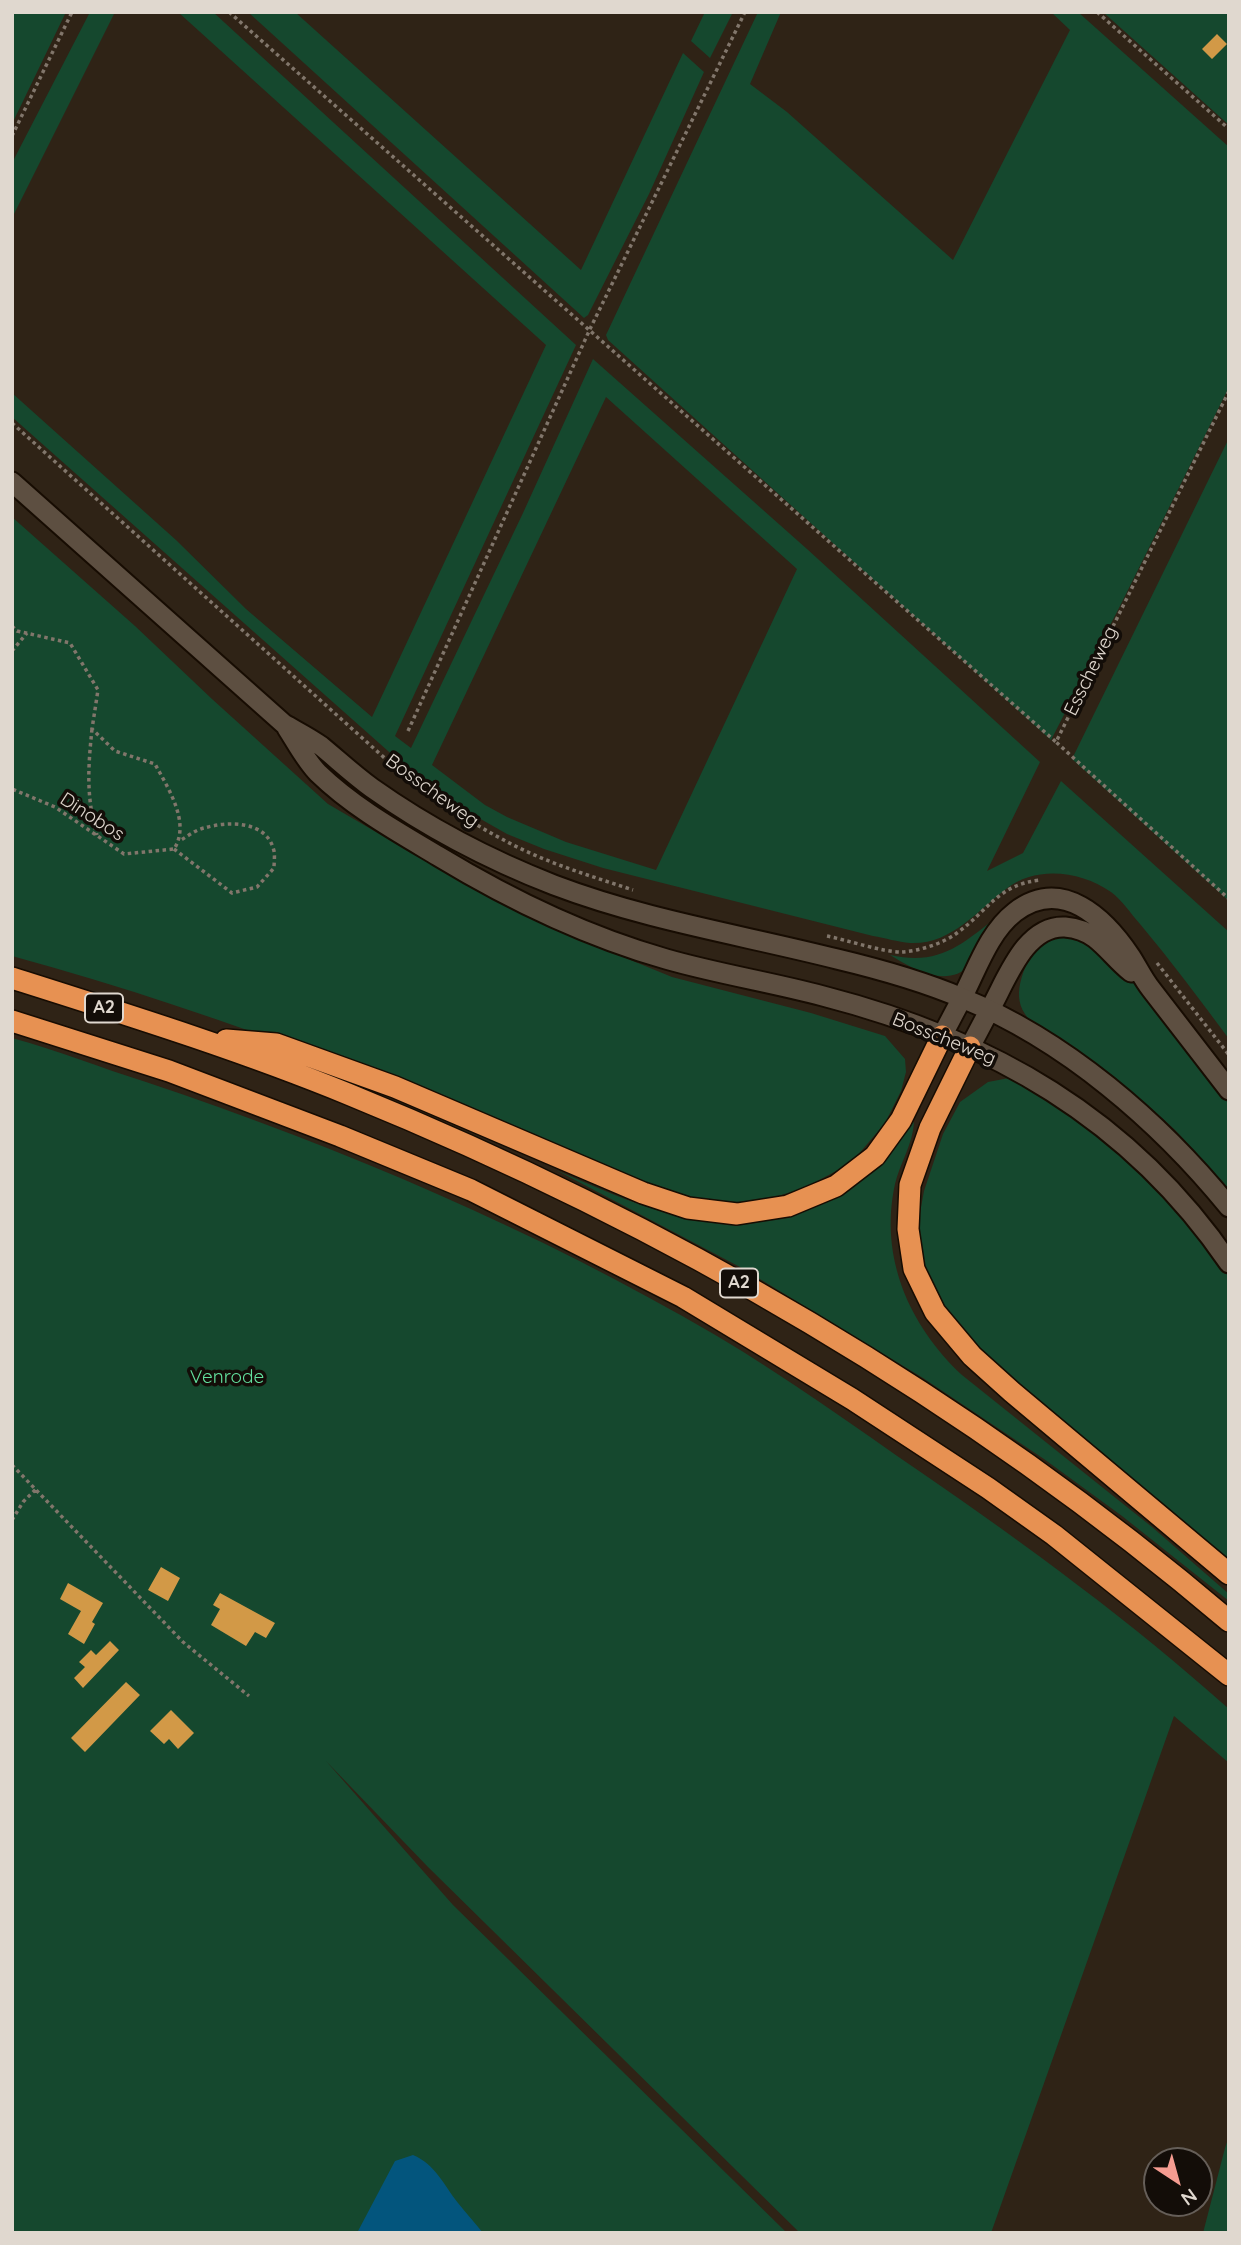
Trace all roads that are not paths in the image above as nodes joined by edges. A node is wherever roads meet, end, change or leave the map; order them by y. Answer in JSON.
{"nodes":[{"id":1,"x":12,"y":482,"type":"edge"},
{"id":2,"x":284,"y":724,"type":"junction"},
{"id":3,"x":12,"y":978,"type":"edge"},
{"id":4,"x":1146,"y":983,"type":"junction"},
{"id":5,"x":962,"y":998,"type":"junction"},
{"id":6,"x":989,"y":1011,"type":"junction"},
{"id":7,"x":12,"y":1021,"type":"edge"},
{"id":8,"x":942,"y":1036,"type":"junction"},
{"id":9,"x":197,"y":1037,"type":"junction"},
{"id":10,"x":970,"y":1047,"type":"junction"},
{"id":11,"x":1229,"y":1090,"type":"edge"},
{"id":12,"x":1229,"y":1207,"type":"edge"},
{"id":13,"x":1229,"y":1263,"type":"edge"},
{"id":14,"x":1229,"y":1574,"type":"edge"},
{"id":15,"x":1229,"y":1621,"type":"edge"},
{"id":16,"x":1229,"y":1675,"type":"edge"}],
"edges":[{"from":1,"to":2,"type":"main road","name":"Bosscheweg"},
{"from":2,"to":5,"type":"main road","name":"Bosscheweg"},
{"from":2,"to":8,"type":"main road","name":"Bosscheweg"},
{"from":3,"to":9,"type":"highway","number":"A2"},
{"from":4,"to":5,"type":"main road"},
{"from":4,"to":6,"type":"main road"},
{"from":4,"to":11,"type":"main road"},
{"from":5,"to":6,"type":"main road","name":"Bosscheweg"},
{"from":5,"to":8,"type":"main road"},
{"from":6,"to":10,"type":"main road"},
{"from":6,"to":12,"type":"main road","name":"Bosscheweg"},
{"from":7,"to":16,"type":"highway","number":"A2"},
{"from":8,"to":9,"type":"highway","number":"A2"},
{"from":8,"to":10,"type":"main road","name":"Bosscheweg"},
{"from":9,"to":15,"type":"highway","number":"A2"},
{"from":10,"to":13,"type":"main road","name":"Bosscheweg"},
{"from":10,"to":14,"type":"highway"}]}
